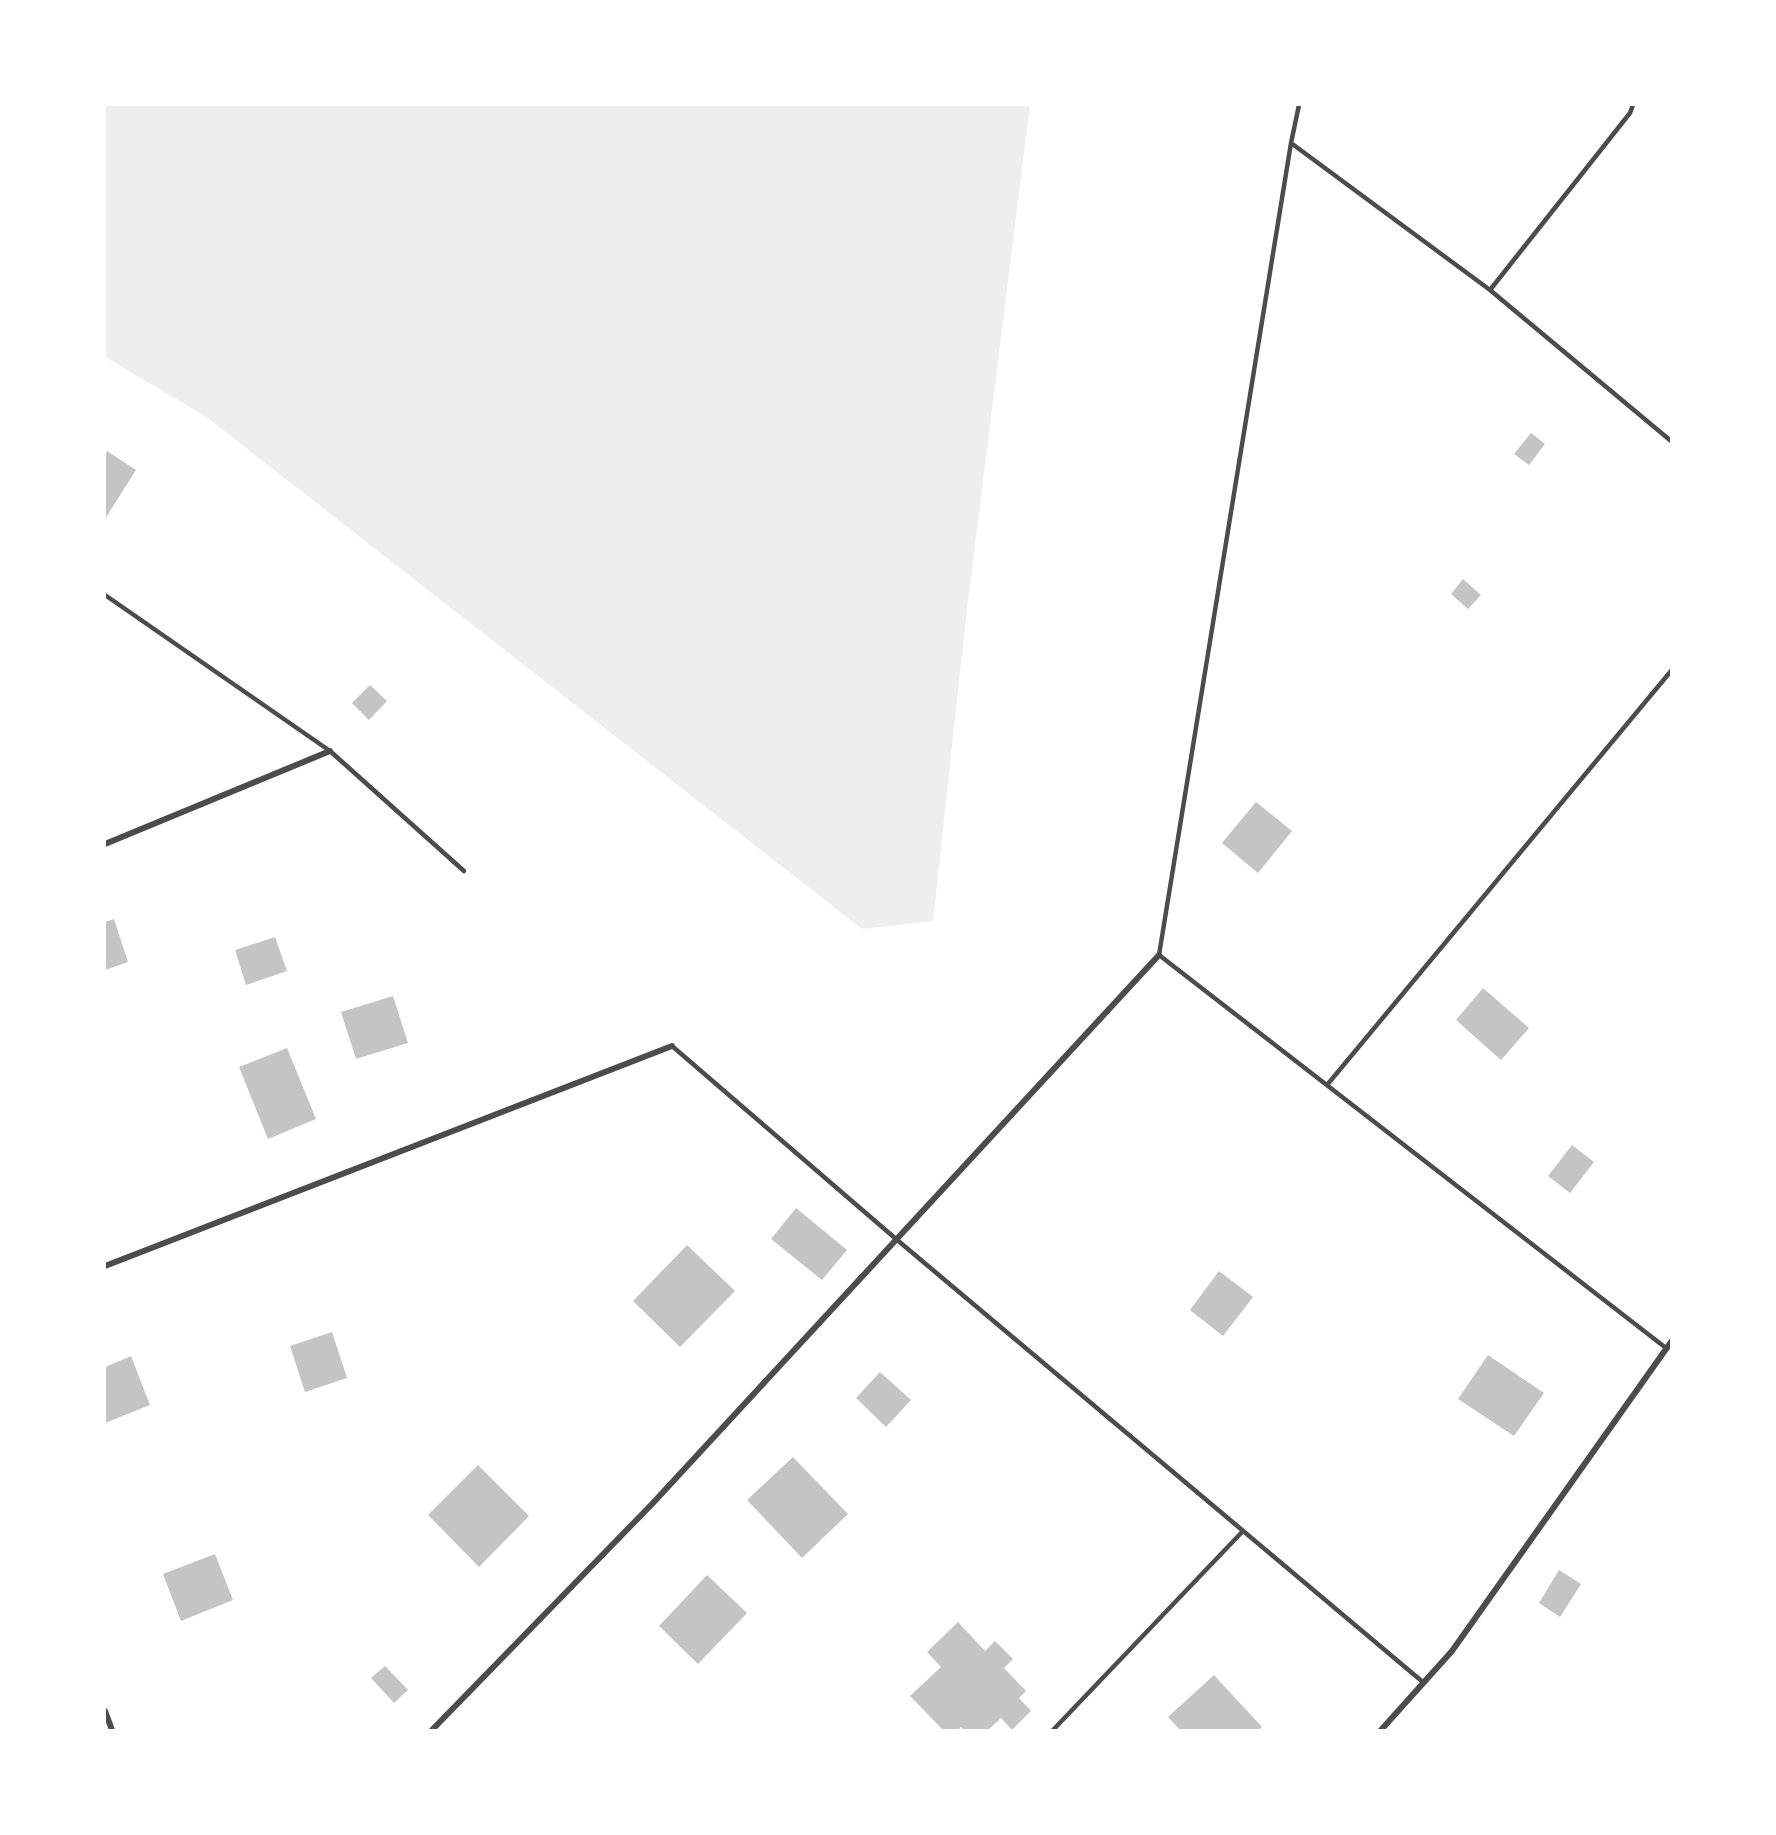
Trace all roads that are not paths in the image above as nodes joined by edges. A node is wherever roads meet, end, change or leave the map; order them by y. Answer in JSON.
{"nodes":[{"id":1,"x":1299,"y":105,"type":"edge"},
{"id":2,"x":1633,"y":105,"type":"edge"},
{"id":3,"x":1291,"y":143,"type":"junction"},
{"id":4,"x":1490,"y":290,"type":"junction"},
{"id":5,"x":1671,"y":441,"type":"edge"},
{"id":6,"x":105,"y":596,"type":"edge"},
{"id":7,"x":1671,"y":671,"type":"edge"},
{"id":8,"x":330,"y":751,"type":"junction"},
{"id":9,"x":105,"y":844,"type":"edge"},
{"id":10,"x":464,"y":871,"type":"dead end"},
{"id":11,"x":1159,"y":955,"type":"junction"},
{"id":12,"x":672,"y":1046,"type":"joint"},
{"id":13,"x":1327,"y":1085,"type":"junction"},
{"id":14,"x":896,"y":1239,"type":"junction"},
{"id":15,"x":105,"y":1266,"type":"edge"},
{"id":16,"x":1671,"y":1342,"type":"edge"},
{"id":17,"x":1666,"y":1348,"type":"junction"},
{"id":18,"x":1244,"y":1531,"type":"junction"},
{"id":19,"x":1424,"y":1683,"type":"junction"},
{"id":20,"x":105,"y":1711,"type":"edge"},
{"id":21,"x":112,"y":1730,"type":"edge"},
{"id":22,"x":432,"y":1730,"type":"edge"},
{"id":23,"x":1053,"y":1730,"type":"edge"},
{"id":24,"x":1381,"y":1730,"type":"edge"}],
"edges":[{"from":1,"to":3,"type":"lane"},
{"from":2,"to":4,"type":"lane"},
{"from":3,"to":4,"type":"lane"},
{"from":3,"to":11,"type":"lane"},
{"from":4,"to":5,"type":"lane"},
{"from":6,"to":8,"type":"lane"},
{"from":7,"to":13,"type":"lane"},
{"from":8,"to":9,"type":"street"},
{"from":8,"to":10,"type":"lane"},
{"from":11,"to":13,"type":"lane"},
{"from":11,"to":14,"type":"street"},
{"from":12,"to":14,"type":"lane"},
{"from":12,"to":15,"type":"street"},
{"from":13,"to":17,"type":"lane"},
{"from":14,"to":18,"type":"lane"},
{"from":14,"to":22,"type":"street"},
{"from":16,"to":17,"type":"street"},
{"from":17,"to":19,"type":"street"},
{"from":18,"to":19,"type":"lane"},
{"from":18,"to":23,"type":"lane"},
{"from":19,"to":24,"type":"street"},
{"from":20,"to":21,"type":"street"}]}
